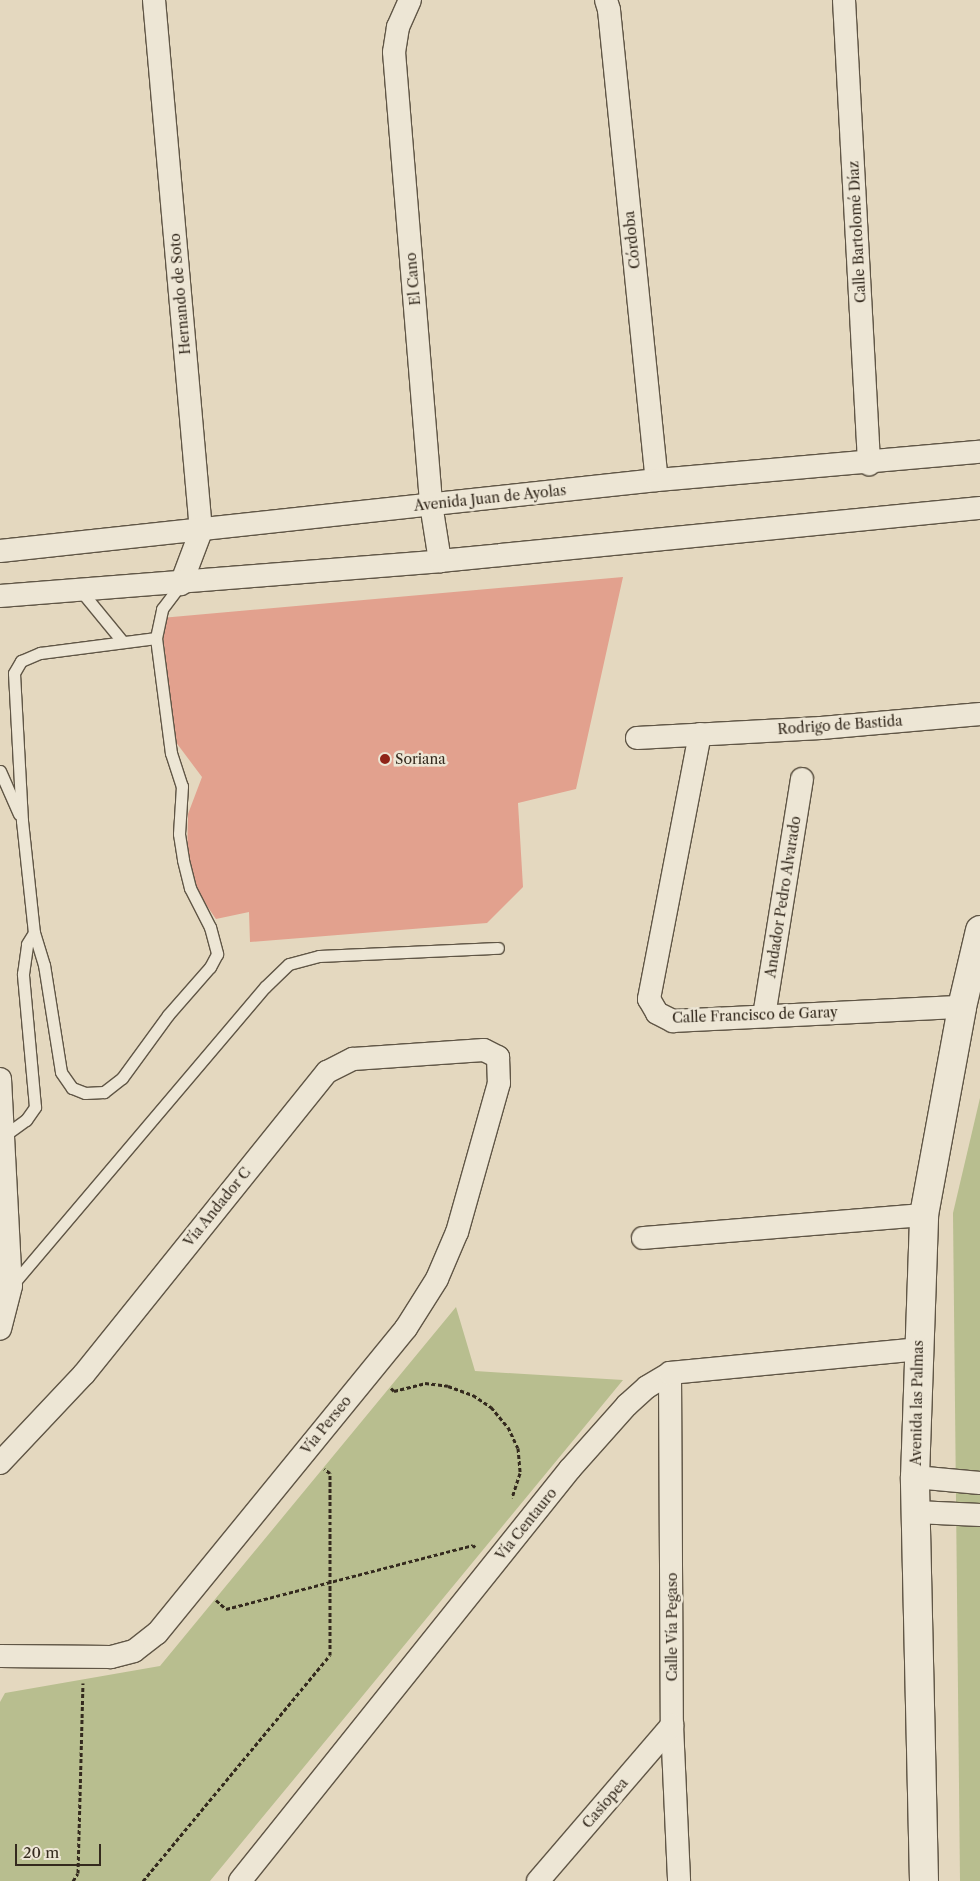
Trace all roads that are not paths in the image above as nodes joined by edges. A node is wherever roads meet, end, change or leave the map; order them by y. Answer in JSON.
{"nodes":[{"id":1,"x":154,"y":0,"type":"edge"},
{"id":2,"x":410,"y":0,"type":"edge"},
{"id":3,"x":606,"y":0,"type":"edge"},
{"id":4,"x":844,"y":0,"type":"edge"},
{"id":5,"x":980,"y":452,"type":"edge"},
{"id":6,"x":869,"y":464,"type":"junction"},
{"id":7,"x":656,"y":480,"type":"junction"},
{"id":8,"x":431,"y":504,"type":"junction"},
{"id":9,"x":980,"y":508,"type":"edge"},
{"id":10,"x":201,"y":531,"type":"junction"},
{"id":11,"x":0,"y":551,"type":"edge"},
{"id":12,"x":440,"y":561,"type":"junction"},
{"id":13,"x":181,"y":584,"type":"junction"},
{"id":14,"x":81,"y":591,"type":"junction"},
{"id":15,"x":0,"y":596,"type":"edge"},
{"id":16,"x":156,"y":638,"type":"junction"},
{"id":17,"x":122,"y":641,"type":"junction"},
{"id":18,"x":980,"y":714,"type":"edge"},
{"id":19,"x":700,"y":734,"type":"junction"},
{"id":20,"x":637,"y":738,"type":"dead end"},
{"id":21,"x":0,"y":771,"type":"edge"},
{"id":22,"x":802,"y":778,"type":"dead end"},
{"id":23,"x":22,"y":821,"type":"junction"},
{"id":24,"x":980,"y":930,"type":"edge"},
{"id":25,"x":34,"y":933,"type":"junction"},
{"id":26,"x":498,"y":948,"type":"dead end"},
{"id":27,"x":962,"y":1007,"type":"junction"},
{"id":28,"x":764,"y":1016,"type":"junction"},
{"id":29,"x":484,"y":1050,"type":"joint"},
{"id":30,"x":0,"y":1079,"type":"edge"},
{"id":31,"x":2,"y":1134,"type":"edge"},
{"id":32,"x":924,"y":1215,"type":"junction"},
{"id":33,"x":643,"y":1238,"type":"dead end"},
{"id":34,"x":6,"y":1290,"type":"edge"},
{"id":35,"x":0,"y":1329,"type":"edge"},
{"id":36,"x":917,"y":1349,"type":"junction"},
{"id":37,"x":670,"y":1374,"type":"junction"},
{"id":38,"x":0,"y":1463,"type":"edge"},
{"id":39,"x":915,"y":1478,"type":"junction"},
{"id":40,"x":980,"y":1483,"type":"edge"},
{"id":41,"x":916,"y":1512,"type":"junction"},
{"id":42,"x":980,"y":1516,"type":"edge"},
{"id":43,"x":0,"y":1656,"type":"edge"},
{"id":44,"x":672,"y":1725,"type":"junction"},
{"id":45,"x":240,"y":1881,"type":"edge"},
{"id":46,"x":538,"y":1881,"type":"edge"},
{"id":47,"x":680,"y":1881,"type":"edge"},
{"id":48,"x":924,"y":1881,"type":"edge"}],
"edges":[{"from":1,"to":10,"type":"street","name":"Hernando de Soto"},
{"from":2,"to":8,"type":"street","name":"El Cano"},
{"from":3,"to":7,"type":"street","name":"Córdoba"},
{"from":4,"to":6,"type":"street","name":"Calle Bartolomé Díaz"},
{"from":5,"to":6,"type":"street","name":"Avenida Juan de Ayolas"},
{"from":6,"to":7,"type":"street","name":"Avenida Juan de Ayolas"},
{"from":7,"to":8,"type":"street","name":"Avenida Juan de Ayolas"},
{"from":8,"to":10,"type":"street","name":"Avenida Juan de Ayolas"},
{"from":8,"to":12,"type":"street","name":"El Cano"},
{"from":9,"to":12,"type":"street"},
{"from":10,"to":11,"type":"street","name":"Avenida Juan de Ayolas"},
{"from":10,"to":13,"type":"street","name":"Hernando de Soto"},
{"from":12,"to":13,"type":"street"},
{"from":13,"to":14,"type":"street"},
{"from":13,"to":16,"type":"lane"},
{"from":14,"to":15,"type":"street"},
{"from":14,"to":17,"type":"lane"},
{"from":16,"to":17,"type":"lane"},
{"from":16,"to":25,"type":"lane"},
{"from":17,"to":23,"type":"lane"},
{"from":18,"to":19,"type":"street","name":"Rodrigo de Bastida"},
{"from":19,"to":20,"type":"street","name":"Rodrigo de Bastida"},
{"from":19,"to":28,"type":"street","name":"Calle Francisco de Garay"},
{"from":21,"to":23,"type":"lane"},
{"from":22,"to":28,"type":"street","name":"Andador Pedro Alvarado"},
{"from":23,"to":25,"type":"lane"},
{"from":24,"to":27,"type":"street","name":"Avenida las Palmas"},
{"from":25,"to":31,"type":"lane"},
{"from":26,"to":34,"type":"lane"},
{"from":27,"to":28,"type":"street","name":"Calle Francisco de Garay"},
{"from":27,"to":32,"type":"street","name":"Avenida las Palmas"},
{"from":29,"to":38,"type":"street","name":"Vía Andador C"},
{"from":29,"to":43,"type":"street","name":"Vía Perseo"},
{"from":30,"to":31,"type":"street"},
{"from":31,"to":34,"type":"street"},
{"from":32,"to":33,"type":"street"},
{"from":32,"to":36,"type":"street","name":"Avenida las Palmas"},
{"from":34,"to":35,"type":"street"},
{"from":36,"to":37,"type":"street"},
{"from":36,"to":39,"type":"street","name":"Avenida las Palmas"},
{"from":37,"to":44,"type":"street","name":"Calle Vía Pegaso"},
{"from":37,"to":45,"type":"street","name":"Vía Centauro"},
{"from":39,"to":40,"type":"street"},
{"from":39,"to":41,"type":"street","name":"Avenida las Palmas"},
{"from":41,"to":42,"type":"street"},
{"from":41,"to":48,"type":"street","name":"Avenida las Palmas"},
{"from":44,"to":46,"type":"street","name":"Casiopea"},
{"from":44,"to":47,"type":"street","name":"Calle Vía Pegaso"}]}
